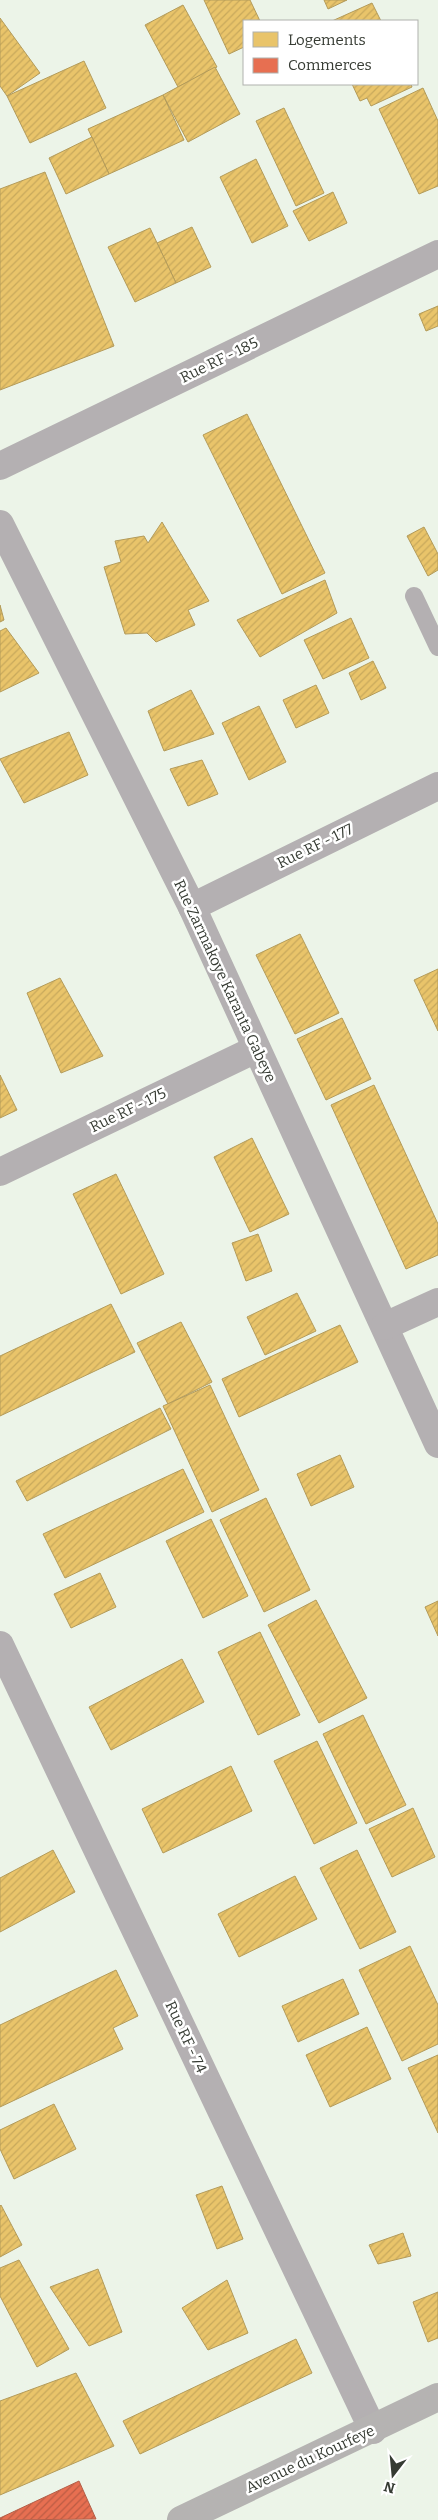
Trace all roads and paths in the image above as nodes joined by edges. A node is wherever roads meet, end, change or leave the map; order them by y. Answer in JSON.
{"nodes":[{"id":1,"x":438,"y":254,"type":"edge"},
{"id":2,"x":0,"y":466,"type":"edge"},
{"id":3,"x":0,"y":524,"type":"edge"},
{"id":4,"x":414,"y":596,"type":"dead end"},
{"id":5,"x":438,"y":647,"type":"edge"},
{"id":6,"x":438,"y":786,"type":"edge"},
{"id":7,"x":192,"y":907,"type":"junction"},
{"id":8,"x":256,"y":1049,"type":"junction"},
{"id":9,"x":0,"y":1172,"type":"edge"},
{"id":10,"x":438,"y":1302,"type":"edge"},
{"id":11,"x":385,"y":1326,"type":"junction"},
{"id":12,"x":438,"y":1444,"type":"edge"},
{"id":13,"x":0,"y":1645,"type":"edge"},
{"id":14,"x":438,"y":2397,"type":"edge"},
{"id":15,"x":373,"y":2430,"type":"junction"},
{"id":16,"x":181,"y":2520,"type":"edge"}],
"edges":[{"from":1,"to":2,"type":"street","name":"Rue RF - 185"},
{"from":3,"to":7,"type":"street","name":"Rue Zarmakoye Karanta Gabeye"},
{"from":4,"to":5,"type":"lane"},
{"from":6,"to":7,"type":"street","name":"Rue RF - 177"},
{"from":7,"to":8,"type":"street","name":"Rue Zarmakoye Karanta Gabeye"},
{"from":8,"to":9,"type":"street","name":"Rue RF - 175"},
{"from":8,"to":11,"type":"street","name":"Rue Zarmakoye Karanta Gabeye"},
{"from":10,"to":11,"type":"street"},
{"from":11,"to":12,"type":"street","name":"Rue Zarmakoye Karanta Gabeye"},
{"from":13,"to":15,"type":"street","name":"Rue RF - 74"},
{"from":14,"to":15,"type":"main road","name":"Avenue du Kourfeye"},
{"from":15,"to":16,"type":"main road","name":"Avenue du Kourfeye"}]}
